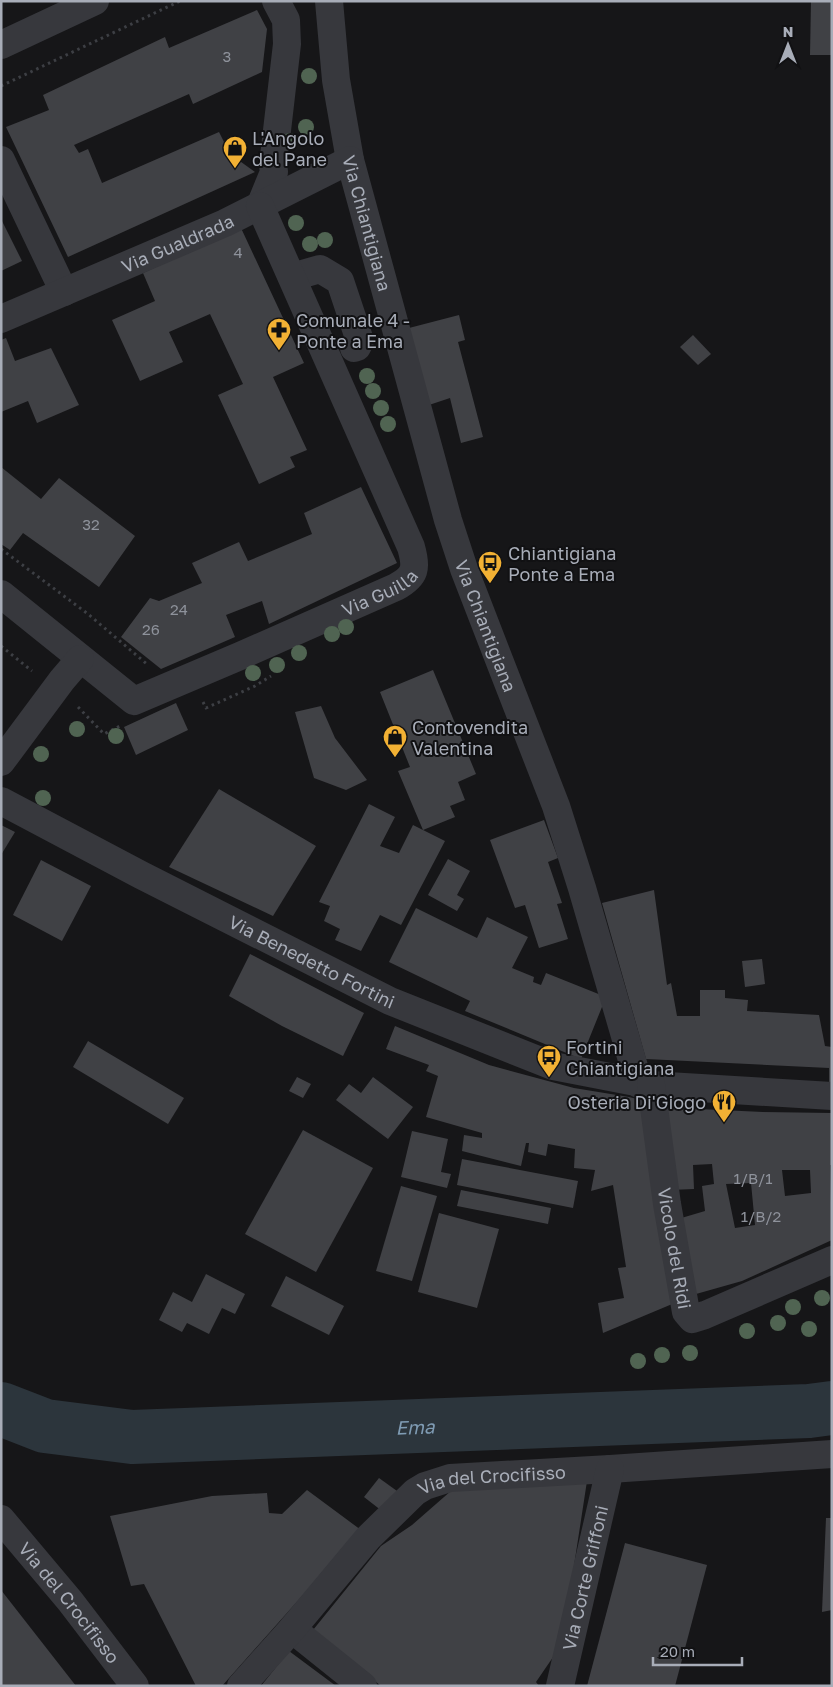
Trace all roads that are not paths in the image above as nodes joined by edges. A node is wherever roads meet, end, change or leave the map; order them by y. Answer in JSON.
{"nodes":[{"id":1,"x":95,"y":1,"type":"edge"},
{"id":2,"x":276,"y":1,"type":"edge"},
{"id":3,"x":329,"y":1,"type":"edge"},
{"id":4,"x":10,"y":41,"type":"edge"},
{"id":5,"x":1,"y":160,"type":"edge"},
{"id":6,"x":350,"y":160,"type":"junction"},
{"id":7,"x":260,"y":206,"type":"junction"},
{"id":8,"x":292,"y":278,"type":"junction"},
{"id":9,"x":64,"y":292,"type":"junction"},
{"id":10,"x":1,"y":319,"type":"edge"},
{"id":11,"x":354,"y":348,"type":"dead end"},
{"id":12,"x":1,"y":594,"type":"edge"},
{"id":13,"x":80,"y":659,"type":"junction"},
{"id":14,"x":1,"y":762,"type":"edge"},
{"id":15,"x":1,"y":801,"type":"edge"},
{"id":16,"x":645,"y":1084,"type":"junction"},
{"id":17,"x":832,"y":1096,"type":"edge"},
{"id":18,"x":832,"y":1260,"type":"edge"},
{"id":19,"x":832,"y":1454,"type":"edge"},
{"id":20,"x":610,"y":1469,"type":"junction"},
{"id":21,"x":1,"y":1519,"type":"edge"},
{"id":22,"x":292,"y":1628,"type":"junction"},
{"id":23,"x":135,"y":1686,"type":"edge"},
{"id":24,"x":241,"y":1686,"type":"edge"},
{"id":25,"x":363,"y":1686,"type":"edge"},
{"id":26,"x":560,"y":1686,"type":"edge"}],
"edges":[{"from":1,"to":4,"type":"street"},
{"from":2,"to":7,"type":"street"},
{"from":3,"to":6,"type":"street","name":"Via Chiantigiana"},
{"from":5,"to":9,"type":"street"},
{"from":6,"to":7,"type":"street","name":"Via Gualdrada"},
{"from":6,"to":16,"type":"street","name":"Via Chiantigiana"},
{"from":7,"to":8,"type":"street","name":"Via Guilla"},
{"from":7,"to":9,"type":"street","name":"Via Gualdrada"},
{"from":8,"to":11,"type":"street"},
{"from":8,"to":13,"type":"street","name":"Via Guilla"},
{"from":9,"to":10,"type":"street","name":"Via Gualdrada"},
{"from":12,"to":13,"type":"street","name":"Via Guilla"},
{"from":13,"to":14,"type":"street"},
{"from":15,"to":16,"type":"street","name":"Via Benedetto Fortini"},
{"from":16,"to":17,"type":"street"},
{"from":16,"to":18,"type":"street","name":"Vicolo del Ridi"},
{"from":19,"to":20,"type":"street","name":"Via del Crocifisso"},
{"from":20,"to":22,"type":"street","name":"Via del Crocifisso"},
{"from":20,"to":26,"type":"street","name":"Via Corte Griffoni"},
{"from":21,"to":23,"type":"street","name":"Via del Crocifisso"},
{"from":22,"to":24,"type":"street","name":"Via del Crocifisso"},
{"from":22,"to":25,"type":"street"}]}
